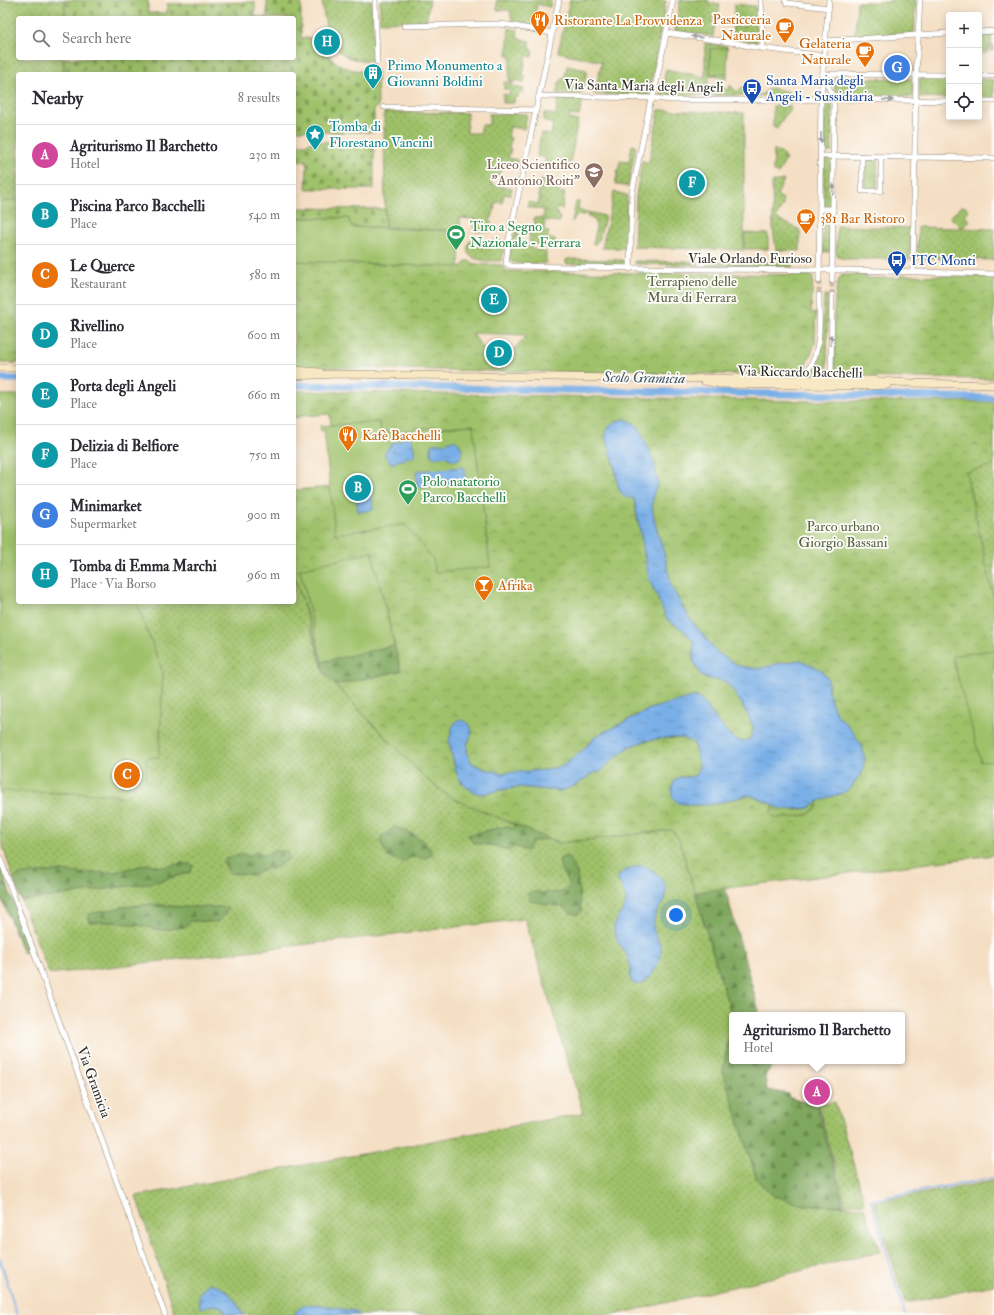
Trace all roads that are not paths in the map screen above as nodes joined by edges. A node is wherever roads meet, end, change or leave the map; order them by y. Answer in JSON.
{"nodes":[{"id":1,"x":375,"y":0,"type":"edge"},
{"id":2,"x":559,"y":0,"type":"edge"},
{"id":3,"x":673,"y":0,"type":"edge"},
{"id":4,"x":761,"y":0,"type":"edge"},
{"id":5,"x":785,"y":0,"type":"edge"},
{"id":6,"x":829,"y":0,"type":"edge"},
{"id":7,"x":920,"y":0,"type":"edge"},
{"id":8,"x":829,"y":8,"type":"junction"},
{"id":9,"x":404,"y":26,"type":"dead end"},
{"id":10,"x":994,"y":31,"type":"edge"},
{"id":11,"x":982,"y":32,"type":"edge"},
{"id":12,"x":552,"y":33,"type":"junction"},
{"id":13,"x":666,"y":33,"type":"junction"},
{"id":14,"x":946,"y":33,"type":"edge"},
{"id":15,"x":918,"y":35,"type":"junction"},
{"id":16,"x":825,"y":41,"type":"junction"},
{"id":17,"x":763,"y":49,"type":"junction"},
{"id":18,"x":824,"y":56,"type":"junction"},
{"id":19,"x":377,"y":62,"type":"dead end"},
{"id":20,"x":823,"y":74,"type":"junction"},
{"id":21,"x":916,"y":75,"type":"junction"},
{"id":22,"x":946,"y":75,"type":"edge"},
{"id":23,"x":982,"y":76,"type":"edge"},
{"id":24,"x":994,"y":76,"type":"edge"},
{"id":25,"x":539,"y":96,"type":"junction"},
{"id":26,"x":653,"y":98,"type":"junction"},
{"id":27,"x":821,"y":99,"type":"junction"},
{"id":28,"x":834,"y":99,"type":"junction"},
{"id":29,"x":915,"y":100,"type":"junction"},
{"id":30,"x":946,"y":101,"type":"edge"},
{"id":31,"x":982,"y":101,"type":"edge"},
{"id":32,"x":994,"y":101,"type":"edge"},
{"id":33,"x":384,"y":107,"type":"dead end"},
{"id":34,"x":536,"y":110,"type":"junction"},
{"id":35,"x":821,"y":156,"type":"junction"},
{"id":36,"x":834,"y":156,"type":"junction"},
{"id":37,"x":862,"y":156,"type":"junction"},
{"id":38,"x":881,"y":156,"type":"junction"},
{"id":39,"x":915,"y":157,"type":"junction"},
{"id":40,"x":994,"y":158,"type":"edge"},
{"id":41,"x":820,"y":209,"type":"junction"},
{"id":42,"x":833,"y":209,"type":"junction"},
{"id":43,"x":630,"y":268,"type":"junction"},
{"id":44,"x":819,"y":270,"type":"junction"},
{"id":45,"x":832,"y":270,"type":"junction"},
{"id":46,"x":913,"y":272,"type":"junction"},
{"id":47,"x":994,"y":274,"type":"edge"},
{"id":48,"x":819,"y":281,"type":"tunnel mouth"},
{"id":49,"x":832,"y":281,"type":"tunnel mouth"},
{"id":50,"x":819,"y":295,"type":"tunnel mouth"},
{"id":51,"x":832,"y":295,"type":"tunnel mouth"},
{"id":52,"x":811,"y":365,"type":"junction"},
{"id":53,"x":0,"y":368,"type":"edge"},
{"id":54,"x":16,"y":368,"type":"edge"},
{"id":55,"x":296,"y":370,"type":"edge"},
{"id":56,"x":338,"y":374,"type":"junction"},
{"id":57,"x":296,"y":376,"type":"edge"},
{"id":58,"x":688,"y":379,"type":"junction"},
{"id":59,"x":800,"y":379,"type":"junction"},
{"id":60,"x":808,"y":382,"type":"junction"},
{"id":61,"x":830,"y":382,"type":"junction"},
{"id":62,"x":994,"y":385,"type":"edge"},
{"id":63,"x":0,"y":858,"type":"edge"},
{"id":64,"x":165,"y":1315,"type":"edge"}],
"edges":[{"from":1,"to":19,"type":"street"},
{"from":2,"to":12,"type":"street"},
{"from":3,"to":13,"type":"street"},
{"from":4,"to":17,"type":"street"},
{"from":5,"to":8,"type":"street"},
{"from":6,"to":8,"type":"street"},
{"from":7,"to":15,"type":"street"},
{"from":8,"to":16,"type":"street"},
{"from":9,"to":12,"type":"street"},
{"from":10,"to":11,"type":"street"},
{"from":12,"to":25,"type":"street"},
{"from":17,"to":13,"type":"street","one_way":true},
{"from":13,"to":26,"type":"street"},
{"from":14,"to":15,"type":"street"},
{"from":15,"to":16,"type":"street"},
{"from":15,"to":21,"type":"street"},
{"from":16,"to":18,"type":"street"},
{"from":17,"to":18,"type":"street"},
{"from":18,"to":20,"type":"street"},
{"from":20,"to":21,"type":"street"},
{"from":20,"to":27,"type":"street"},
{"from":20,"to":28,"type":"street"},
{"from":21,"to":22,"type":"street"},
{"from":21,"to":29,"type":"street"},
{"from":23,"to":24,"type":"street"},
{"from":25,"to":26,"type":"street","name":"Via Santa Maria degli Angeli"},
{"from":25,"to":34,"type":"street"},
{"from":26,"to":27,"type":"street","name":"Via Santa Maria degli Angeli"},
{"from":26,"to":43,"type":"street"},
{"from":27,"to":28,"type":"street","name":"Via Santa Maria degli Angeli"},
{"from":27,"to":35,"type":"street","one_way":true},
{"from":28,"to":29,"type":"street","name":"Via Santa Maria degli Angeli","one_way":true},
{"from":28,"to":36,"type":"street"},
{"from":29,"to":30,"type":"street","name":"Via Santa Maria degli Angeli"},
{"from":29,"to":39,"type":"street"},
{"from":31,"to":32,"type":"street"},
{"from":33,"to":34,"type":"street"},
{"from":34,"to":43,"type":"street","name":"Viale Orlando Furioso"},
{"from":35,"to":36,"type":"street"},
{"from":35,"to":41,"type":"street"},
{"from":36,"to":37,"type":"street"},
{"from":42,"to":36,"type":"street","one_way":true},
{"from":37,"to":38,"type":"street"},
{"from":37,"to":38,"type":"street"},
{"from":38,"to":39,"type":"street"},
{"from":39,"to":40,"type":"street"},
{"from":39,"to":46,"type":"street"},
{"from":41,"to":42,"type":"street"},
{"from":41,"to":44,"type":"street"},
{"from":42,"to":45,"type":"street"},
{"from":43,"to":44,"type":"street","name":"Viale Orlando Furioso"},
{"from":44,"to":45,"type":"street","name":"Viale Orlando Furioso"},
{"from":44,"to":48,"type":"street"},
{"from":45,"to":46,"type":"street","name":"Viale Orlando Furioso"},
{"from":45,"to":49,"type":"street"},
{"from":46,"to":47,"type":"street","name":"Viale Orlando Furioso"},
{"from":50,"to":52,"type":"street"},
{"from":61,"to":51,"type":"street","one_way":true},
{"from":52,"to":59,"type":"street"},
{"from":52,"to":60,"type":"street"},
{"from":53,"to":54,"type":"main road"},
{"from":55,"to":56,"type":"main road","name":"Via Riccardo Bacchelli"},
{"from":56,"to":57,"type":"main road","name":"Via Riccardo Bacchelli"},
{"from":56,"to":58,"type":"main road","name":"Via Riccardo Bacchelli"},
{"from":58,"to":59,"type":"main road","name":"Via Riccardo Bacchelli"},
{"from":58,"to":60,"type":"main road","name":"Via Riccardo Bacchelli"},
{"from":59,"to":60,"type":"main road","name":"Via Riccardo Bacchelli"},
{"from":60,"to":61,"type":"main road","name":"Via Riccardo Bacchelli"},
{"from":61,"to":62,"type":"main road","name":"Via Riccardo Bacchelli"},
{"from":63,"to":64,"type":"street","name":"Via Gramicia"}]}
